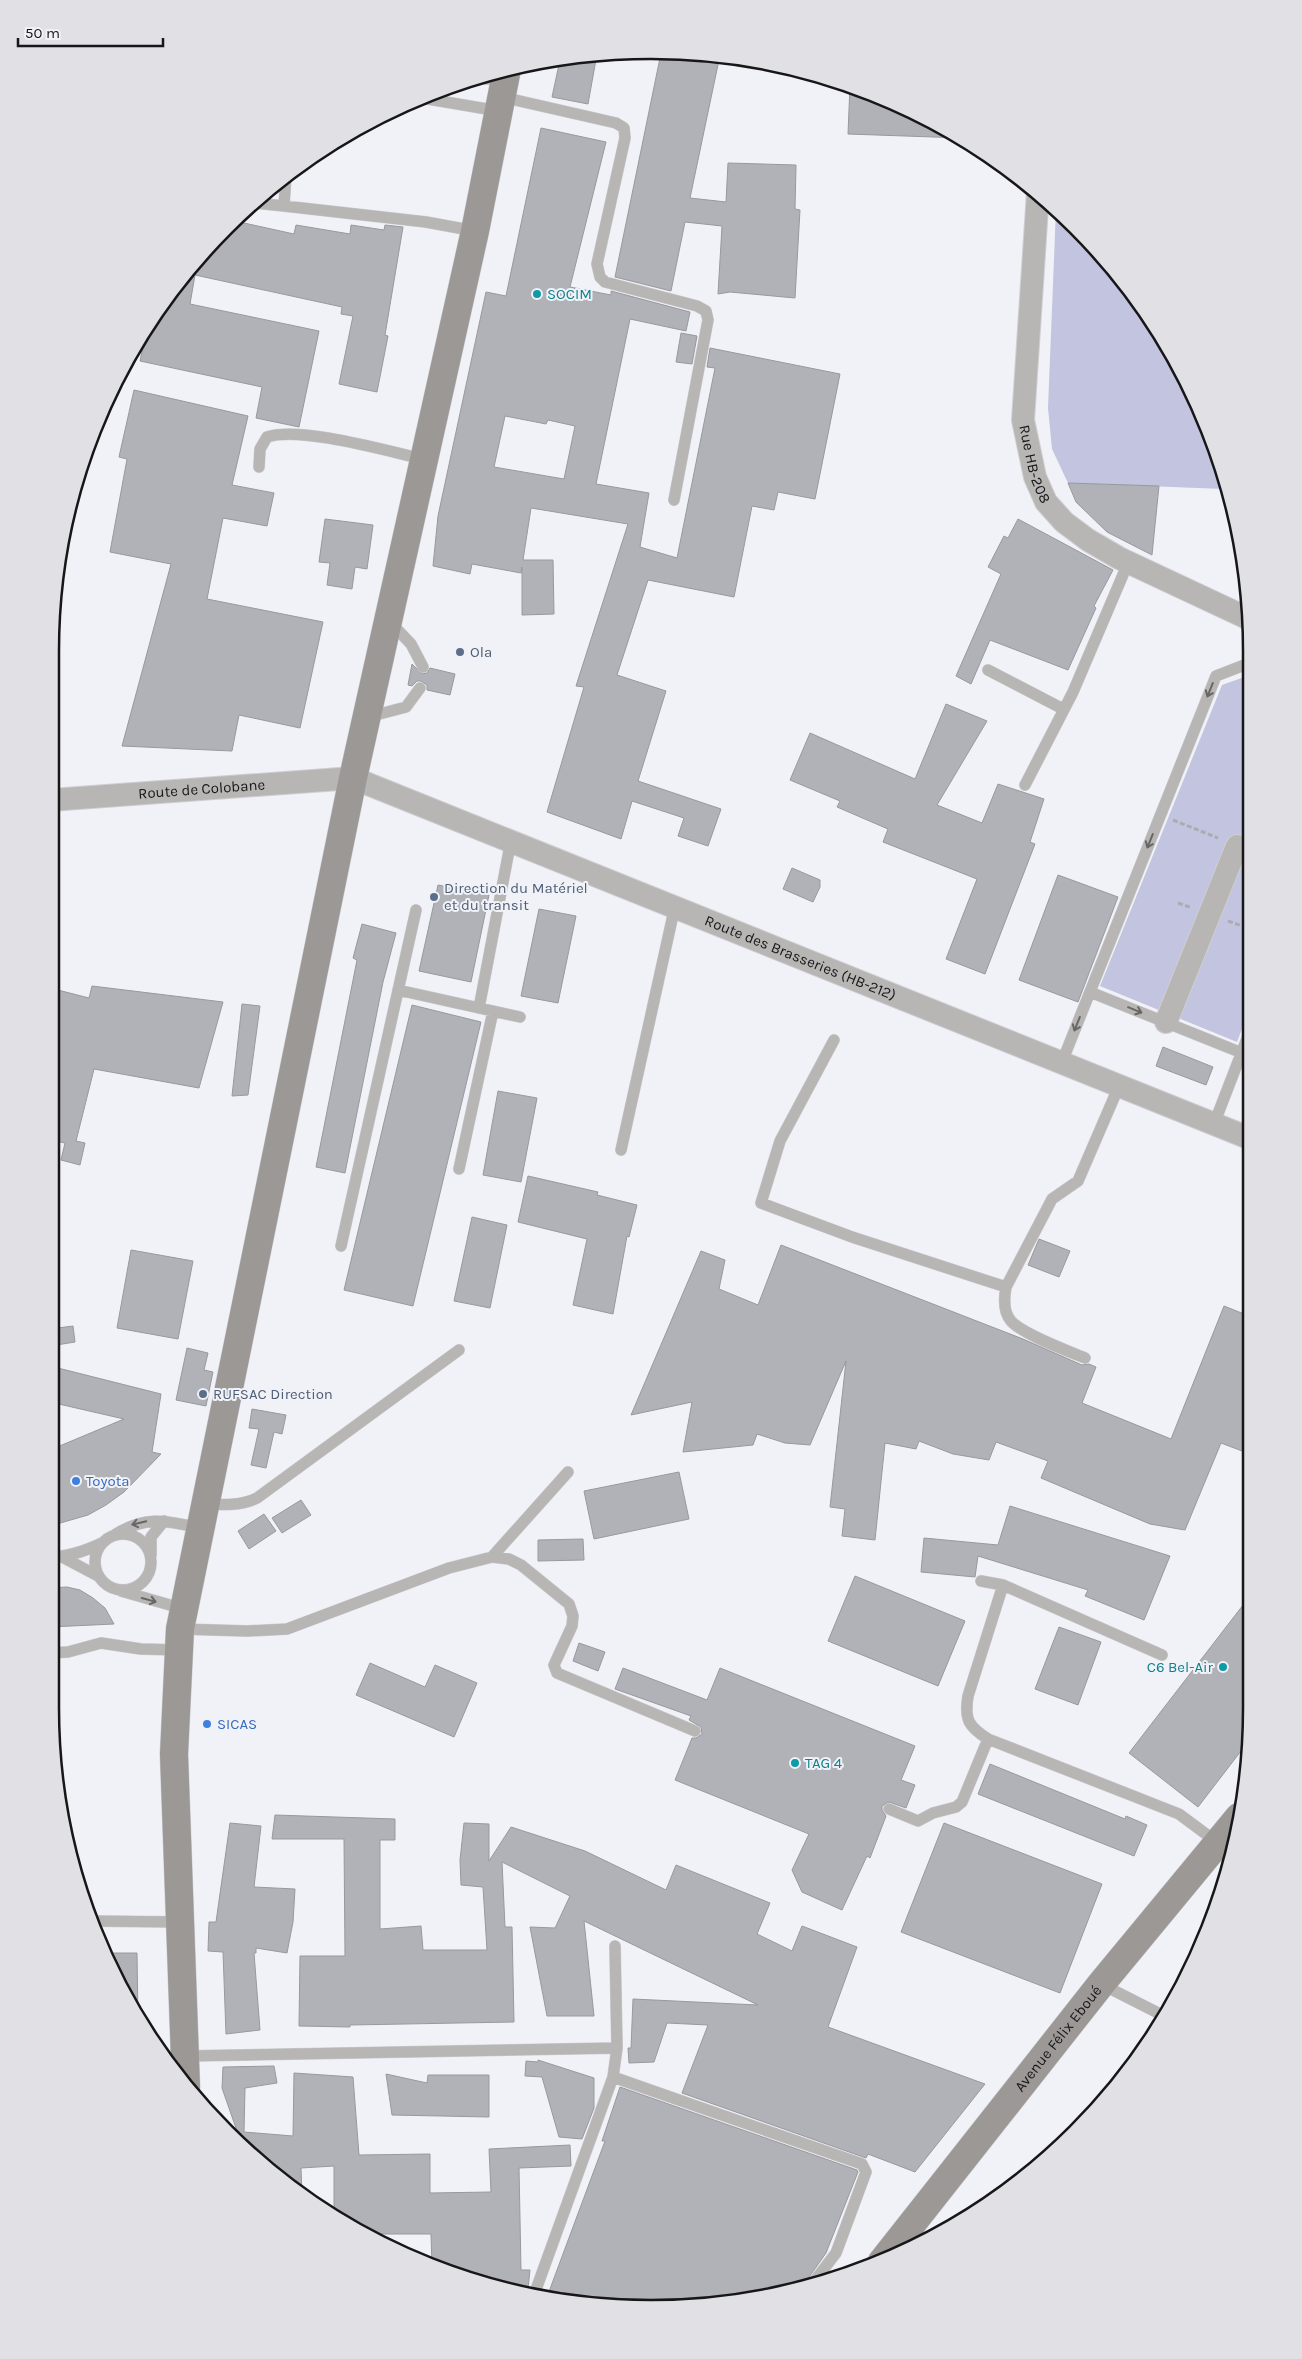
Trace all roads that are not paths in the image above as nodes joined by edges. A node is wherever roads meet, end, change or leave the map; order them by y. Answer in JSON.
{"nodes":[{"id":1,"x":487,"y":82,"type":"edge"},
{"id":2,"x":503,"y":89,"type":"edge"},
{"id":3,"x":447,"y":95,"type":"edge"},
{"id":4,"x":285,"y":185,"type":"edge"},
{"id":5,"x":1037,"y":203,"type":"edge"},
{"id":6,"x":263,"y":204,"type":"edge"},
{"id":7,"x":284,"y":206,"type":"junction"},
{"id":8,"x":475,"y":230,"type":"junction"},
{"id":9,"x":423,"y":459,"type":"junction"},
{"id":10,"x":259,"y":467,"type":"dead end"},
{"id":11,"x":674,"y":500,"type":"dead end"},
{"id":12,"x":1128,"y":563,"type":"junction"},
{"id":13,"x":1242,"y":616,"type":"edge"},
{"id":14,"x":387,"y":619,"type":"junction"},
{"id":15,"x":1243,"y":666,"type":"edge"},
{"id":16,"x":424,"y":667,"type":"dead end"},
{"id":17,"x":988,"y":670,"type":"dead end"},
{"id":18,"x":420,"y":688,"type":"dead end"},
{"id":19,"x":1063,"y":710,"type":"junction"},
{"id":20,"x":366,"y":718,"type":"junction"},
{"id":21,"x":353,"y":778,"type":"junction"},
{"id":22,"x":1024,"y":785,"type":"dead end"},
{"id":23,"x":59,"y":799,"type":"edge"},
{"id":24,"x":511,"y":840,"type":"junction"},
{"id":25,"x":1237,"y":846,"type":"road end"},
{"id":26,"x":675,"y":906,"type":"junction"},
{"id":27,"x":416,"y":910,"type":"dead end"},
{"id":28,"x":398,"y":990,"type":"junction"},
{"id":29,"x":1090,"y":992,"type":"junction"},
{"id":30,"x":479,"y":1008,"type":"junction"},
{"id":31,"x":493,"y":1011,"type":"junction"},
{"id":32,"x":520,"y":1017,"type":"dead end"},
{"id":33,"x":1166,"y":1022,"type":"junction"},
{"id":34,"x":834,"y":1040,"type":"dead end"},
{"id":35,"x":1243,"y":1050,"type":"edge"},
{"id":36,"x":1242,"y":1053,"type":"junction"},
{"id":37,"x":1062,"y":1062,"type":"junction"},
{"id":38,"x":1119,"y":1086,"type":"junction"},
{"id":39,"x":1214,"y":1124,"type":"junction"},
{"id":40,"x":1243,"y":1136,"type":"edge"},
{"id":41,"x":621,"y":1150,"type":"dead end"},
{"id":42,"x":459,"y":1170,"type":"dead end"},
{"id":43,"x":341,"y":1246,"type":"dead end"},
{"id":44,"x":1006,"y":1287,"type":"junction"},
{"id":45,"x":459,"y":1350,"type":"dead end"},
{"id":46,"x":1086,"y":1358,"type":"dead end"},
{"id":47,"x":568,"y":1472,"type":"dead end"},
{"id":48,"x":203,"y":1516,"type":"junction"},
{"id":49,"x":164,"y":1521,"type":"junction"},
{"id":50,"x":114,"y":1535,"type":"junction"},
{"id":51,"x":102,"y":1543,"type":"junction"},
{"id":52,"x":59,"y":1556,"type":"edge"},
{"id":53,"x":492,"y":1557,"type":"junction"},
{"id":54,"x":59,"y":1558,"type":"edge"},
{"id":55,"x":151,"y":1559,"type":"junction"},
{"id":56,"x":98,"y":1576,"type":"junction"},
{"id":57,"x":981,"y":1581,"type":"dead end"},
{"id":58,"x":1002,"y":1585,"type":"junction"},
{"id":59,"x":115,"y":1589,"type":"junction"},
{"id":60,"x":181,"y":1629,"type":"junction"},
{"id":61,"x":59,"y":1652,"type":"edge"},
{"id":62,"x":1162,"y":1655,"type":"dead end"},
{"id":63,"x":695,"y":1731,"type":"dead end"},
{"id":64,"x":988,"y":1739,"type":"junction"},
{"id":65,"x":889,"y":1809,"type":"dead end"},
{"id":66,"x":1231,"y":1826,"type":"edge"},
{"id":67,"x":1218,"y":1843,"type":"junction"},
{"id":68,"x":99,"y":1921,"type":"edge"},
{"id":69,"x":180,"y":1922,"type":"junction"},
{"id":70,"x":615,"y":1946,"type":"dead end"},
{"id":71,"x":1101,"y":1984,"type":"junction"},
{"id":72,"x":1158,"y":2013,"type":"edge"},
{"id":73,"x":617,"y":2048,"type":"junction"},
{"id":74,"x":186,"y":2056,"type":"junction"},
{"id":75,"x":186,"y":2075,"type":"edge"},
{"id":76,"x":614,"y":2077,"type":"junction"},
{"id":77,"x":894,"y":2248,"type":"edge"},
{"id":78,"x":818,"y":2276,"type":"edge"},
{"id":79,"x":536,"y":2289,"type":"edge"}],
"edges":[{"from":1,"to":2,"type":"lane"},
{"from":2,"to":3,"type":"lane"},
{"from":2,"to":8,"type":"street"},
{"from":2,"to":11,"type":"lane"},
{"from":4,"to":7,"type":"lane"},
{"from":5,"to":12,"type":"street","name":"Rue HB-208"},
{"from":6,"to":7,"type":"lane"},
{"from":7,"to":8,"type":"lane"},
{"from":8,"to":9,"type":"street"},
{"from":9,"to":10,"type":"lane"},
{"from":9,"to":14,"type":"street"},
{"from":12,"to":13,"type":"street","name":"Rue HB-208"},
{"from":12,"to":19,"type":"lane"},
{"from":14,"to":16,"type":"lane"},
{"from":14,"to":20,"type":"street"},
{"from":15,"to":29,"type":"lane","one_way":true},
{"from":17,"to":19,"type":"lane"},
{"from":18,"to":20,"type":"lane"},
{"from":19,"to":22,"type":"lane"},
{"from":20,"to":21,"type":"street"},
{"from":21,"to":23,"type":"street","name":"Route de Colobane"},
{"from":21,"to":24,"type":"street","name":"Route des Brasseries (HB-212)"},
{"from":21,"to":48,"type":"street"},
{"from":24,"to":26,"type":"street","name":"Route des Brasseries (HB-212)"},
{"from":24,"to":30,"type":"lane"},
{"from":25,"to":33,"type":"street"},
{"from":26,"to":37,"type":"street","name":"Route des Brasseries (HB-212)"},
{"from":26,"to":41,"type":"lane"},
{"from":27,"to":28,"type":"lane"},
{"from":28,"to":30,"type":"lane"},
{"from":28,"to":43,"type":"lane"},
{"from":29,"to":33,"type":"lane","one_way":true},
{"from":29,"to":37,"type":"lane","one_way":true},
{"from":30,"to":31,"type":"lane"},
{"from":31,"to":32,"type":"lane"},
{"from":31,"to":42,"type":"lane"},
{"from":33,"to":36,"type":"lane"},
{"from":34,"to":44,"type":"lane"},
{"from":35,"to":36,"type":"lane"},
{"from":36,"to":39,"type":"lane"},
{"from":37,"to":38,"type":"street","name":"Route des Brasseries (HB-212)"},
{"from":38,"to":39,"type":"street","name":"Route des Brasseries (HB-212)"},
{"from":38,"to":44,"type":"lane"},
{"from":39,"to":40,"type":"street","name":"Route des Brasseries (HB-212)"},
{"from":44,"to":46,"type":"lane"},
{"from":45,"to":48,"type":"lane"},
{"from":47,"to":53,"type":"lane"},
{"from":48,"to":49,"type":"lane"},
{"from":48,"to":60,"type":"street"},
{"from":49,"to":50,"type":"lane","one_way":true},
{"from":49,"to":55,"type":"lane"},
{"from":50,"to":51,"type":"lane"},
{"from":50,"to":55,"type":"lane"},
{"from":51,"to":52,"type":"lane"},
{"from":51,"to":56,"type":"lane"},
{"from":53,"to":60,"type":"lane"},
{"from":53,"to":63,"type":"lane"},
{"from":54,"to":56,"type":"lane"},
{"from":55,"to":59,"type":"lane"},
{"from":56,"to":59,"type":"lane"},
{"from":57,"to":58,"type":"lane"},
{"from":58,"to":62,"type":"lane"},
{"from":58,"to":64,"type":"lane"},
{"from":59,"to":60,"type":"lane","one_way":true},
{"from":60,"to":61,"type":"lane"},
{"from":60,"to":69,"type":"street"},
{"from":64,"to":65,"type":"lane"},
{"from":64,"to":67,"type":"lane"},
{"from":66,"to":67,"type":"street","name":"Avenue Félix Eboué"},
{"from":67,"to":71,"type":"street","name":"Avenue Félix Eboué"},
{"from":68,"to":69,"type":"lane"},
{"from":69,"to":74,"type":"street"},
{"from":70,"to":73,"type":"lane"},
{"from":71,"to":72,"type":"lane"},
{"from":71,"to":77,"type":"street","name":"Avenue Félix Eboué"},
{"from":73,"to":74,"type":"lane"},
{"from":73,"to":76,"type":"lane"},
{"from":74,"to":75,"type":"street"},
{"from":76,"to":78,"type":"lane"},
{"from":76,"to":79,"type":"lane"}]}
